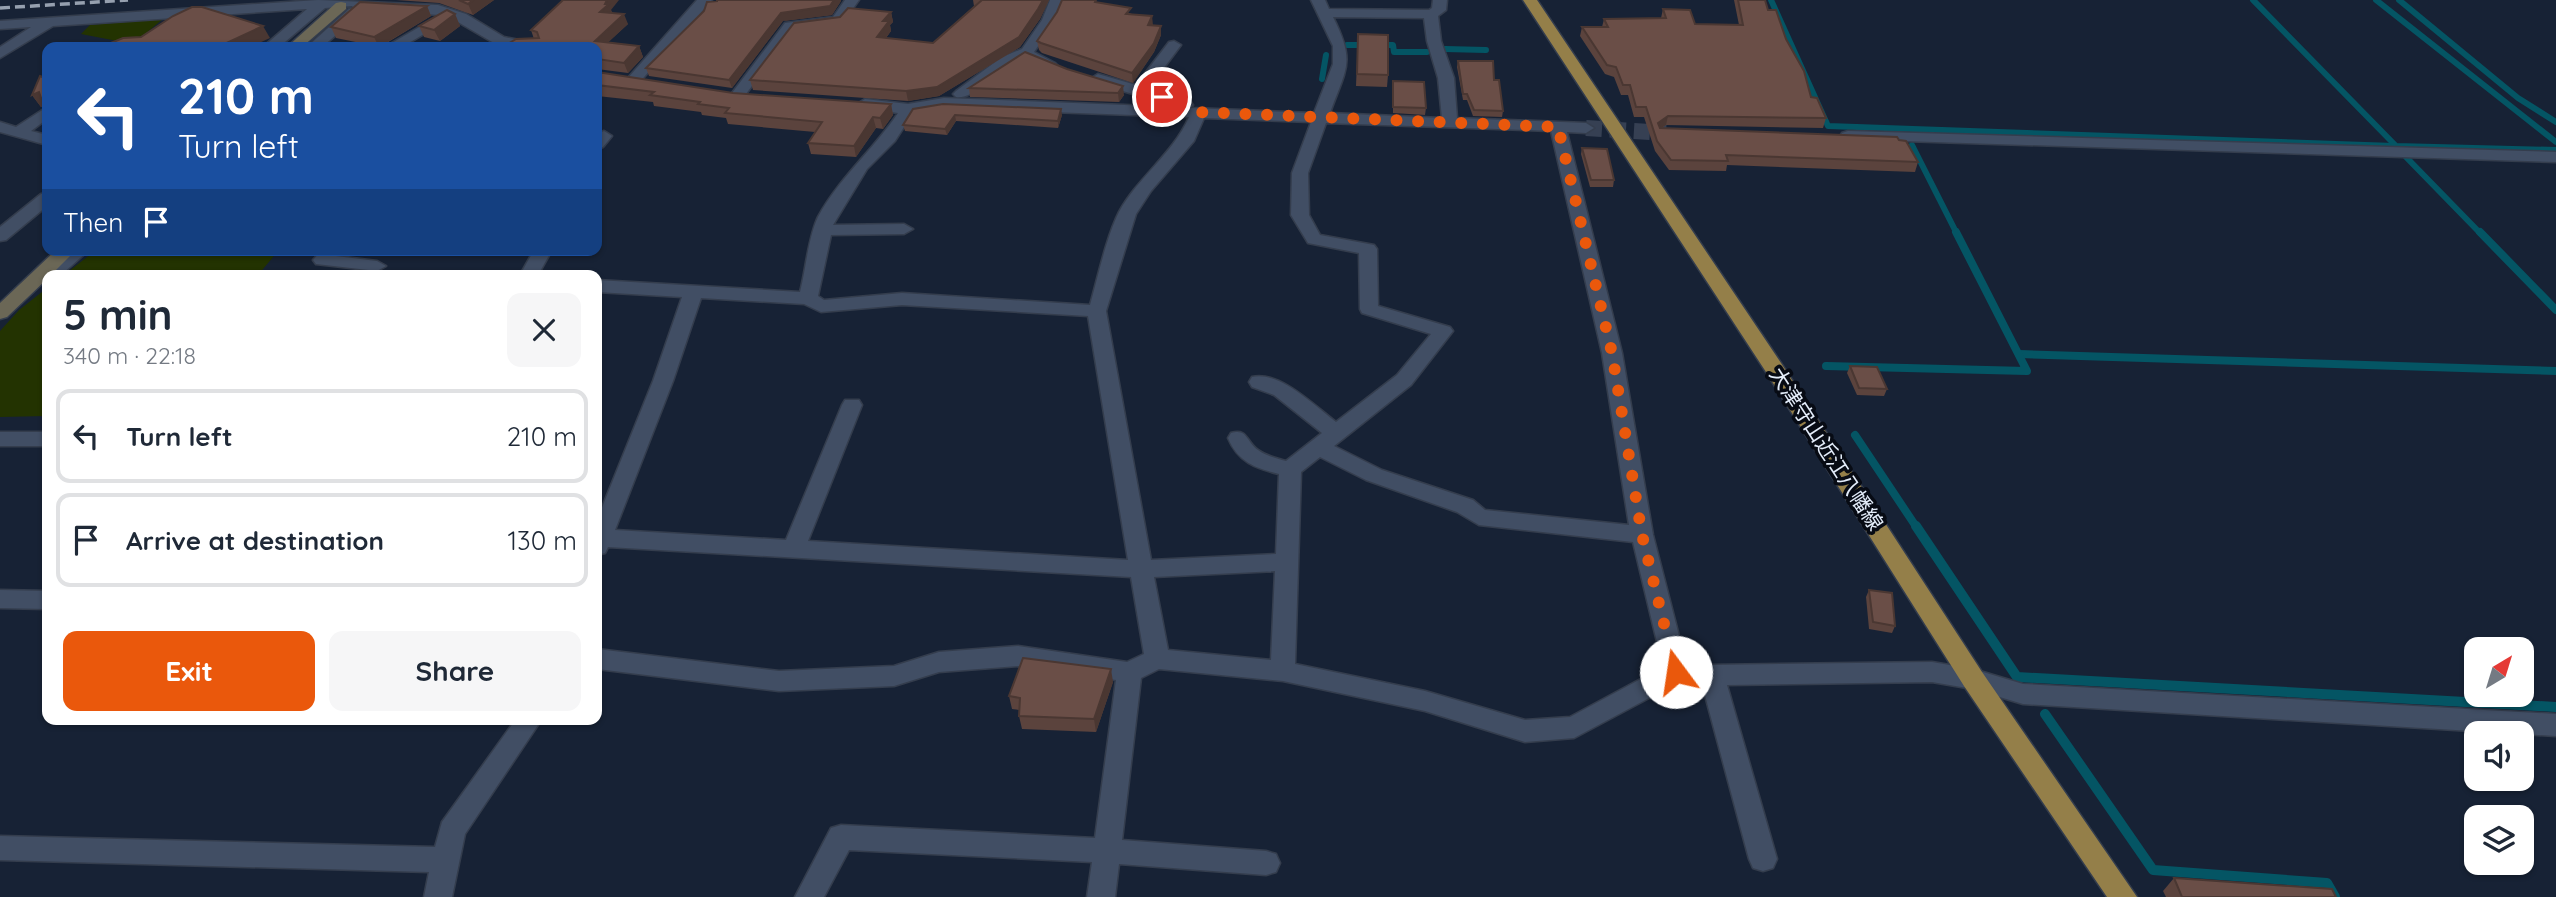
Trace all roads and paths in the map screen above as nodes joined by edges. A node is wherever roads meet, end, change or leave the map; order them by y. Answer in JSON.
{"nodes":[{"id":1,"x":705,"y":0,"type":"edge"},
{"id":2,"x":852,"y":0,"type":"edge"},
{"id":3,"x":1058,"y":0,"type":"edge"},
{"id":4,"x":1440,"y":0,"type":"edge"},
{"id":5,"x":1530,"y":0,"type":"edge"},
{"id":6,"x":323,"y":3,"type":"junction"},
{"id":7,"x":341,"y":6,"type":"dead end"},
{"id":8,"x":361,"y":6,"type":"junction"},
{"id":9,"x":448,"y":7,"type":"edge"},
{"id":10,"x":1322,"y":7,"type":"edge"},
{"id":11,"x":188,"y":12,"type":"junction"},
{"id":12,"x":1431,"y":13,"type":"junction"},
{"id":13,"x":51,"y":21,"type":"junction"},
{"id":14,"x":0,"y":24,"type":"edge"},
{"id":15,"x":158,"y":33,"type":"edge"},
{"id":16,"x":276,"y":42,"type":"edge"},
{"id":17,"x":300,"y":42,"type":"edge"},
{"id":18,"x":320,"y":42,"type":"edge"},
{"id":19,"x":401,"y":42,"type":"edge"},
{"id":20,"x":509,"y":42,"type":"edge"},
{"id":21,"x":1174,"y":44,"type":"dead end"},
{"id":22,"x":1027,"y":52,"type":"junction"},
{"id":23,"x":0,"y":54,"type":"edge"},
{"id":24,"x":632,"y":82,"type":"edge"},
{"id":25,"x":1140,"y":90,"type":"junction"},
{"id":26,"x":760,"y":97,"type":"edge"},
{"id":27,"x":849,"y":103,"type":"edge"},
{"id":28,"x":944,"y":103,"type":"junction"},
{"id":29,"x":908,"y":109,"type":"junction"},
{"id":30,"x":1199,"y":112,"type":"junction"},
{"id":31,"x":42,"y":114,"type":"edge"},
{"id":32,"x":1320,"y":118,"type":"junction"},
{"id":33,"x":1450,"y":124,"type":"junction"},
{"id":34,"x":1558,"y":127,"type":"junction"},
{"id":35,"x":1586,"y":128,"type":"tunnel mouth"},
{"id":36,"x":5,"y":129,"type":"edge"},
{"id":37,"x":1827,"y":135,"type":"edge"},
{"id":38,"x":42,"y":139,"type":"edge"},
{"id":39,"x":2556,"y":157,"type":"edge"},
{"id":40,"x":42,"y":202,"type":"edge"},
{"id":41,"x":904,"y":229,"type":"dead end"},
{"id":42,"x":823,"y":230,"type":"junction"},
{"id":43,"x":0,"y":236,"type":"edge"},
{"id":44,"x":326,"y":256,"type":"edge"},
{"id":45,"x":377,"y":265,"type":"dead end"},
{"id":46,"x":42,"y":275,"type":"edge"},
{"id":47,"x":602,"y":286,"type":"edge"},
{"id":48,"x":694,"y":290,"type":"junction"},
{"id":49,"x":808,"y":298,"type":"junction"},
{"id":50,"x":1097,"y":312,"type":"junction"},
{"id":51,"x":0,"y":314,"type":"edge"},
{"id":52,"x":1259,"y":382,"type":"dead end"},
{"id":53,"x":852,"y":405,"type":"dead end"},
{"id":54,"x":1238,"y":438,"type":"dead end"},
{"id":55,"x":0,"y":439,"type":"edge"},
{"id":56,"x":42,"y":439,"type":"edge"},
{"id":57,"x":1327,"y":440,"type":"junction"},
{"id":58,"x":1290,"y":469,"type":"junction"},
{"id":59,"x":602,"y":530,"type":"edge"},
{"id":60,"x":602,"y":535,"type":"edge"},
{"id":61,"x":1642,"y":535,"type":"junction"},
{"id":62,"x":793,"y":550,"type":"junction"},
{"id":63,"x":1287,"y":562,"type":"junction"},
{"id":64,"x":1143,"y":569,"type":"junction"},
{"id":65,"x":0,"y":599,"type":"edge"},
{"id":66,"x":42,"y":600,"type":"edge"},
{"id":67,"x":1157,"y":659,"type":"junction"},
{"id":68,"x":602,"y":660,"type":"edge"},
{"id":69,"x":1283,"y":671,"type":"junction"},
{"id":70,"x":1129,"y":672,"type":"junction"},
{"id":71,"x":1676,"y":672,"type":"junction"},
{"id":72,"x":1712,"y":675,"type":"junction"},
{"id":73,"x":1973,"y":679,"type":"junction"},
{"id":74,"x":526,"y":725,"type":"edge"},
{"id":75,"x":2556,"y":725,"type":"edge"},
{"id":76,"x":0,"y":848,"type":"edge"},
{"id":77,"x":1107,"y":851,"type":"junction"},
{"id":78,"x":1763,"y":859,"type":"dead end"},
{"id":79,"x":445,"y":860,"type":"junction"},
{"id":80,"x":1266,"y":863,"type":"dead end"},
{"id":81,"x":438,"y":897,"type":"edge"},
{"id":82,"x":809,"y":897,"type":"edge"},
{"id":83,"x":1101,"y":897,"type":"edge"},
{"id":84,"x":2123,"y":897,"type":"edge"}],
"edges":[{"from":1,"to":24,"type":"street"},
{"from":2,"to":26,"type":"street"},
{"from":3,"to":22,"type":"street"},
{"from":4,"to":12,"type":"street"},
{"from":5,"to":73,"type":"main road","name":"大津守山近江八幡線"},
{"from":6,"to":8,"type":"street"},
{"from":6,"to":11,"type":"street"},
{"from":6,"to":16,"type":"street"},
{"from":7,"to":17,"type":"street"},
{"from":8,"to":9,"type":"street"},
{"from":8,"to":18,"type":"street"},
{"from":9,"to":19,"type":"street"},
{"from":9,"to":20,"type":"street"},
{"from":10,"to":12,"type":"street"},
{"from":10,"to":32,"type":"street"},
{"from":11,"to":13,"type":"street"},
{"from":11,"to":15,"type":"street"},
{"from":12,"to":33,"type":"street"},
{"from":13,"to":14,"type":"street"},
{"from":13,"to":23,"type":"street"},
{"from":21,"to":25,"type":"street"},
{"from":22,"to":25,"type":"street"},
{"from":22,"to":28,"type":"street"},
{"from":25,"to":30,"type":"street"},
{"from":27,"to":29,"type":"street"},
{"from":28,"to":29,"type":"street"},
{"from":28,"to":30,"type":"street"},
{"from":29,"to":42,"type":"street"},
{"from":30,"to":32,"type":"street"},
{"from":30,"to":50,"type":"street"},
{"from":31,"to":36,"type":"street"},
{"from":32,"to":33,"type":"street"},
{"from":32,"to":57,"type":"street"},
{"from":33,"to":34,"type":"street"},
{"from":34,"to":35,"type":"street"},
{"from":34,"to":61,"type":"street"},
{"from":36,"to":38,"type":"street"},
{"from":37,"to":39,"type":"street"},
{"from":40,"to":43,"type":"street"},
{"from":41,"to":42,"type":"street"},
{"from":42,"to":49,"type":"street"},
{"from":44,"to":45,"type":"street"},
{"from":46,"to":51,"type":"street"},
{"from":47,"to":48,"type":"street"},
{"from":48,"to":49,"type":"street"},
{"from":48,"to":59,"type":"street"},
{"from":49,"to":50,"type":"street"},
{"from":50,"to":64,"type":"street"},
{"from":52,"to":57,"type":"street"},
{"from":53,"to":62,"type":"street"},
{"from":54,"to":58,"type":"street"},
{"from":55,"to":56,"type":"street"},
{"from":57,"to":58,"type":"street"},
{"from":57,"to":61,"type":"street"},
{"from":58,"to":63,"type":"street"},
{"from":60,"to":62,"type":"street"},
{"from":61,"to":71,"type":"street"},
{"from":62,"to":64,"type":"street"},
{"from":63,"to":64,"type":"street"},
{"from":63,"to":69,"type":"street"},
{"from":64,"to":67,"type":"street"},
{"from":65,"to":66,"type":"street"},
{"from":67,"to":69,"type":"street"},
{"from":67,"to":70,"type":"street"},
{"from":68,"to":70,"type":"street"},
{"from":69,"to":71,"type":"street"},
{"from":70,"to":77,"type":"street"},
{"from":71,"to":72,"type":"street"},
{"from":72,"to":73,"type":"street"},
{"from":72,"to":78,"type":"street"},
{"from":73,"to":75,"type":"street"},
{"from":73,"to":84,"type":"main road","name":"大津守山近江八幡線"},
{"from":74,"to":79,"type":"street"},
{"from":76,"to":79,"type":"street"},
{"from":77,"to":80,"type":"street"},
{"from":77,"to":82,"type":"street"},
{"from":77,"to":83,"type":"street"},
{"from":79,"to":81,"type":"street"}]}
